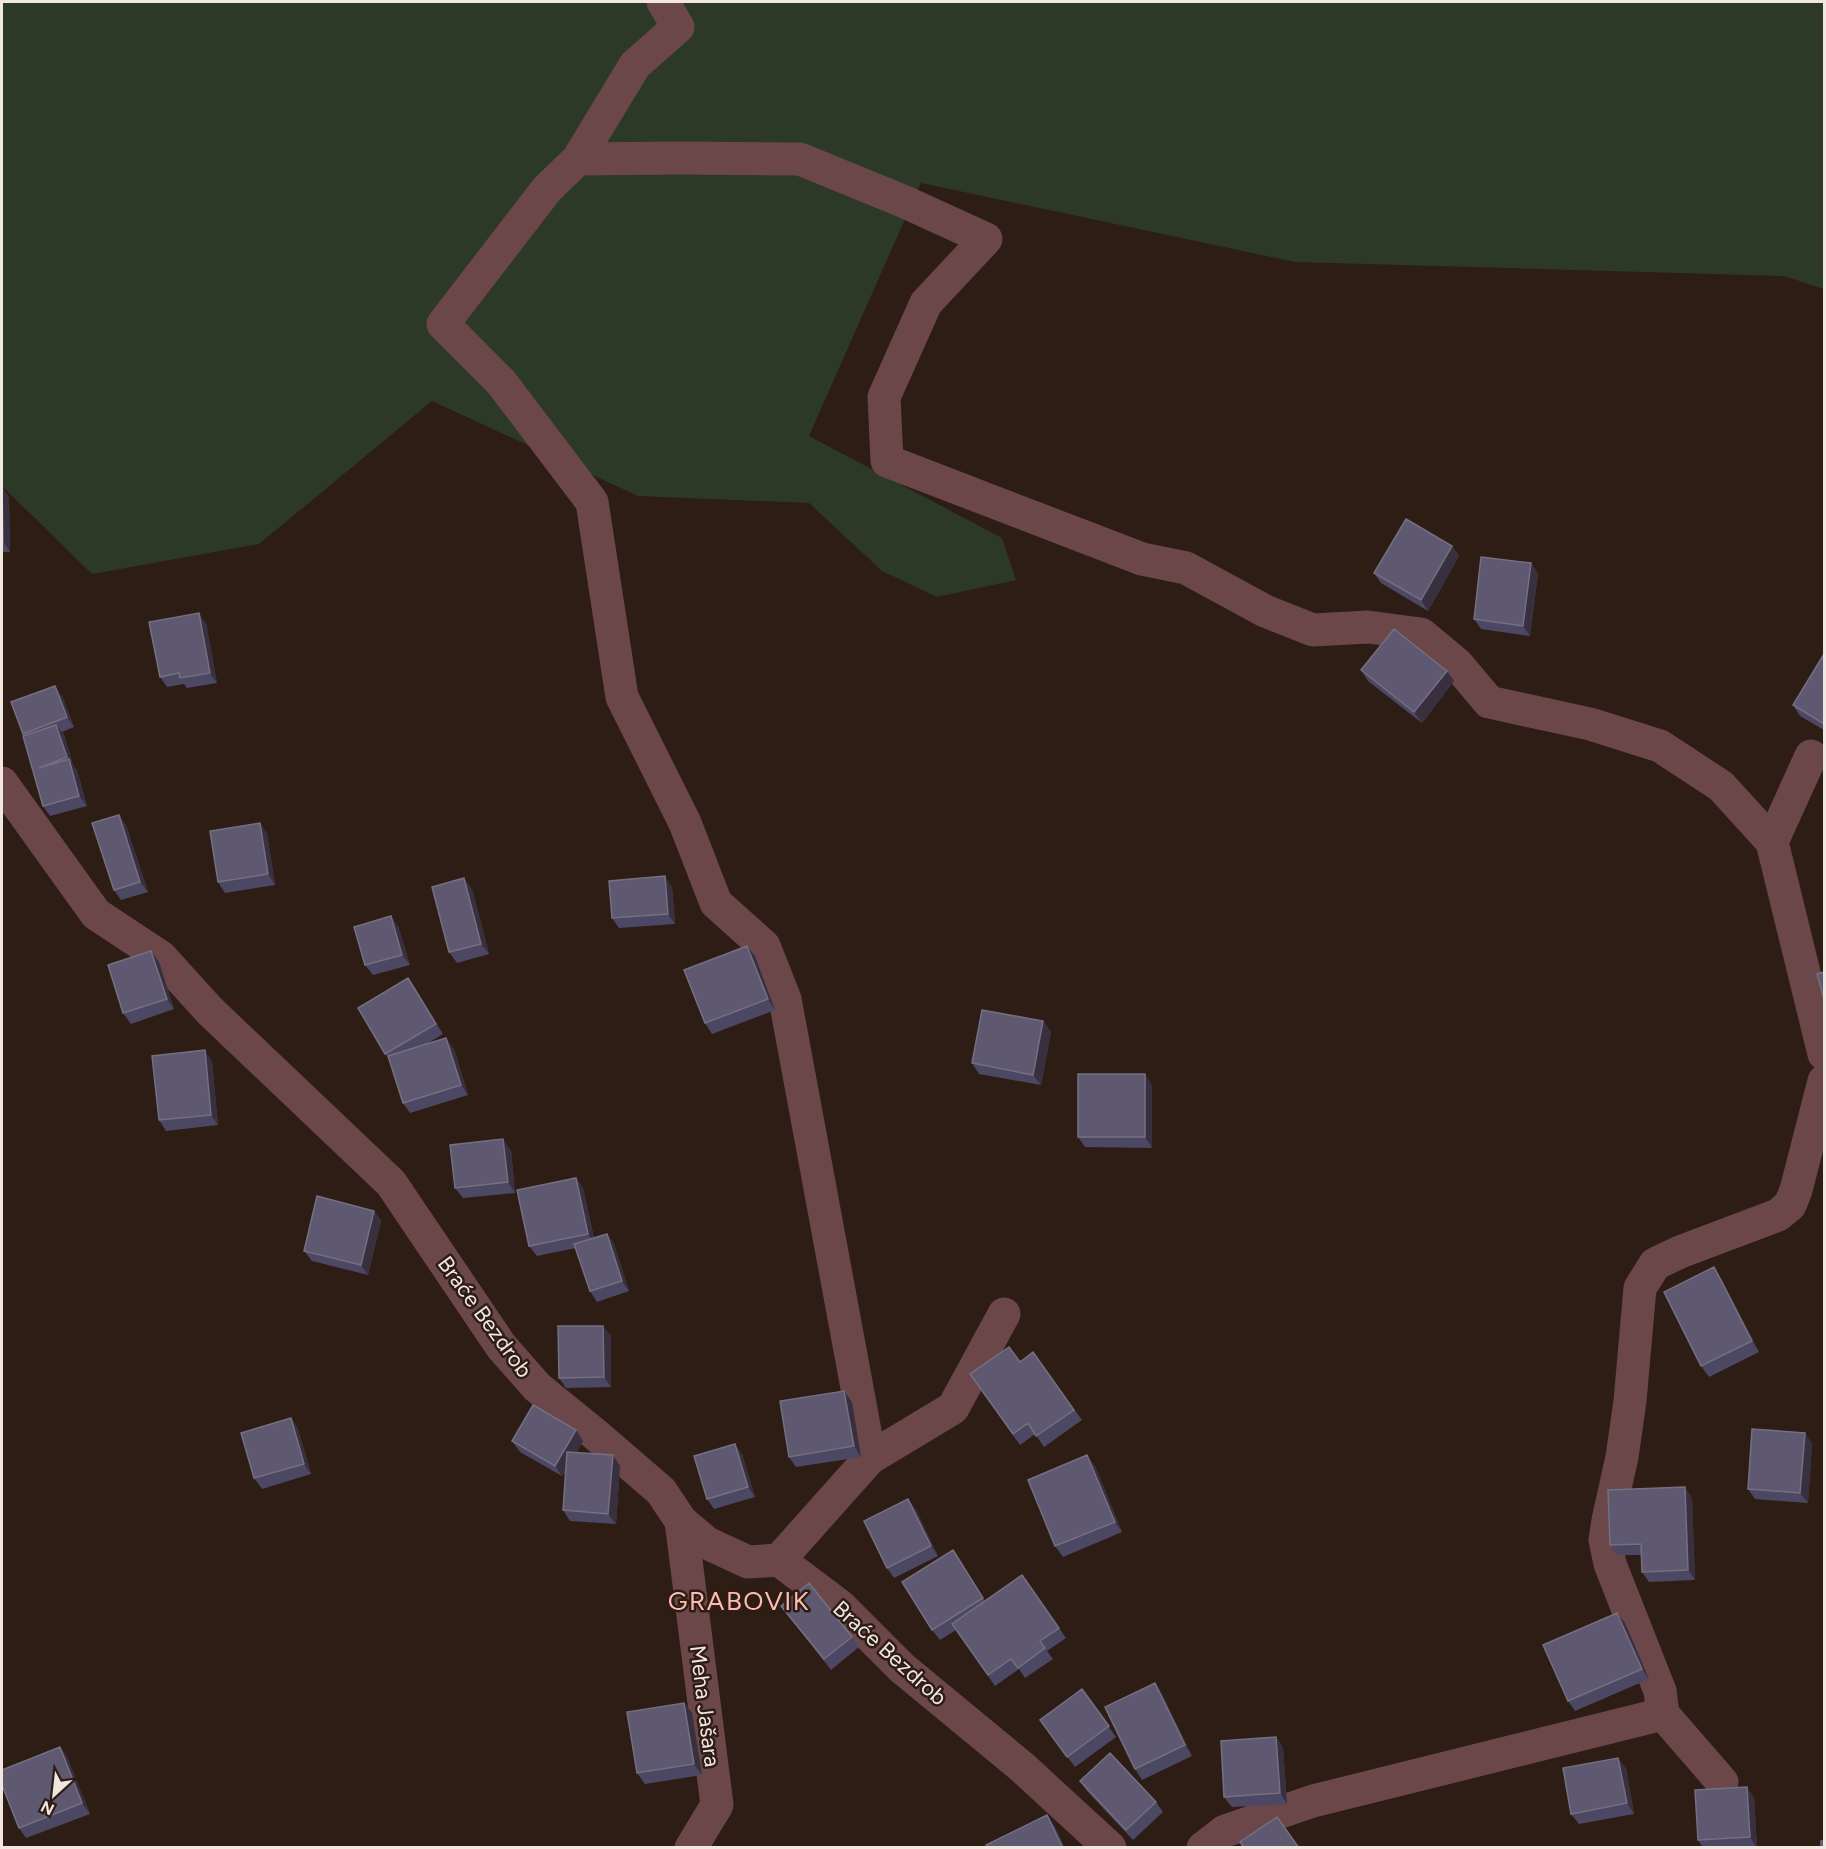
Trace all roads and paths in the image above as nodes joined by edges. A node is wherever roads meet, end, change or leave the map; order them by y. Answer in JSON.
{"nodes":[{"id":1,"x":663,"y":2,"type":"edge"},
{"id":2,"x":578,"y":159,"type":"junction"},
{"id":3,"x":1811,"y":756,"type":"dead end"},
{"id":4,"x":2,"y":783,"type":"edge"},
{"id":5,"x":1772,"y":842,"type":"junction"},
{"id":6,"x":1824,"y":1054,"type":"edge"},
{"id":7,"x":1824,"y":1081,"type":"edge"},
{"id":8,"x":1004,"y":1314,"type":"dead end"},
{"id":9,"x":870,"y":1458,"type":"junction"},
{"id":10,"x":681,"y":1521,"type":"junction"},
{"id":11,"x":778,"y":1560,"type":"junction"},
{"id":12,"x":1663,"y":1714,"type":"junction"},
{"id":13,"x":1722,"y":1782,"type":"dead end"},
{"id":14,"x":691,"y":1848,"type":"edge"},
{"id":15,"x":1110,"y":1848,"type":"edge"},
{"id":16,"x":1203,"y":1848,"type":"edge"}],
"edges":[{"from":1,"to":2,"type":"street"},
{"from":2,"to":5,"type":"street"},
{"from":2,"to":9,"type":"street"},
{"from":3,"to":5,"type":"street"},
{"from":4,"to":10,"type":"street","name":"Braće Bezdrob"},
{"from":5,"to":6,"type":"street"},
{"from":7,"to":12,"type":"street"},
{"from":8,"to":9,"type":"street"},
{"from":9,"to":11,"type":"street"},
{"from":10,"to":11,"type":"street","name":"Braće Bezdrob"},
{"from":10,"to":14,"type":"street","name":"Meha Jašara"},
{"from":11,"to":15,"type":"street","name":"Braće Bezdrob"},
{"from":12,"to":13,"type":"street"},
{"from":12,"to":16,"type":"street"}]}
